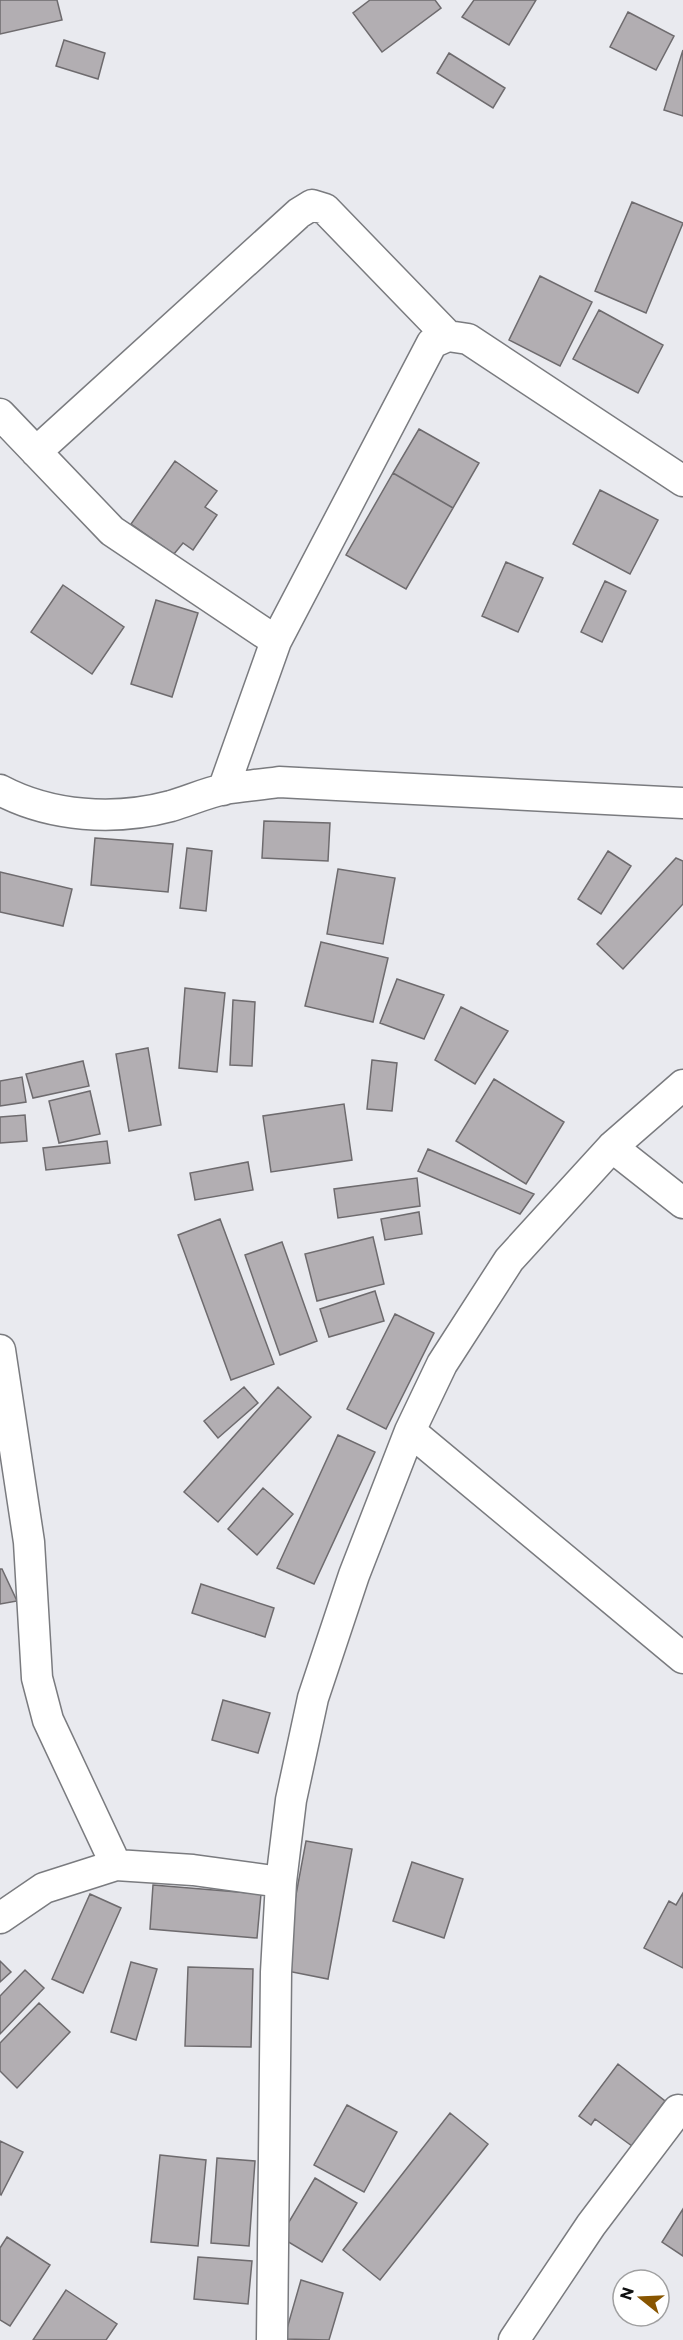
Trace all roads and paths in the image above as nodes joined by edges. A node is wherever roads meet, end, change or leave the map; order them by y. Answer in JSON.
{"nodes":[{"id":1,"x":448,"y":336,"type":"junction"},
{"id":2,"x":0,"y":414,"type":"edge"},
{"id":3,"x":36,"y":452,"type":"junction"},
{"id":4,"x":683,"y":481,"type":"edge"},
{"id":5,"x":276,"y":641,"type":"junction"},
{"id":6,"x":0,"y":790,"type":"edge"},
{"id":7,"x":223,"y":790,"type":"junction"},
{"id":8,"x":683,"y":803,"type":"edge"},
{"id":9,"x":683,"y":1084,"type":"edge"},
{"id":10,"x":612,"y":1147,"type":"junction"},
{"id":11,"x":683,"y":1203,"type":"edge"},
{"id":12,"x":0,"y":1350,"type":"edge"},
{"id":13,"x":410,"y":1431,"type":"junction"},
{"id":14,"x":683,"y":1658,"type":"edge"},
{"id":15,"x":116,"y":1865,"type":"junction"},
{"id":16,"x":281,"y":1882,"type":"junction"},
{"id":17,"x":0,"y":1918,"type":"edge"},
{"id":18,"x":678,"y":2110,"type":"dead end"},
{"id":19,"x":272,"y":2340,"type":"edge"},
{"id":20,"x":514,"y":2340,"type":"edge"}],
"edges":[{"from":1,"to":3,"type":"street"},
{"from":1,"to":4,"type":"street"},
{"from":1,"to":5,"type":"street"},
{"from":2,"to":3,"type":"street"},
{"from":3,"to":5,"type":"street"},
{"from":5,"to":7,"type":"street"},
{"from":6,"to":7,"type":"street"},
{"from":7,"to":8,"type":"street"},
{"from":9,"to":10,"type":"street"},
{"from":10,"to":11,"type":"street"},
{"from":10,"to":13,"type":"street"},
{"from":12,"to":15,"type":"street"},
{"from":13,"to":14,"type":"street"},
{"from":13,"to":16,"type":"street"},
{"from":15,"to":16,"type":"street"},
{"from":15,"to":17,"type":"street"},
{"from":16,"to":19,"type":"street"},
{"from":18,"to":20,"type":"street"}]}
